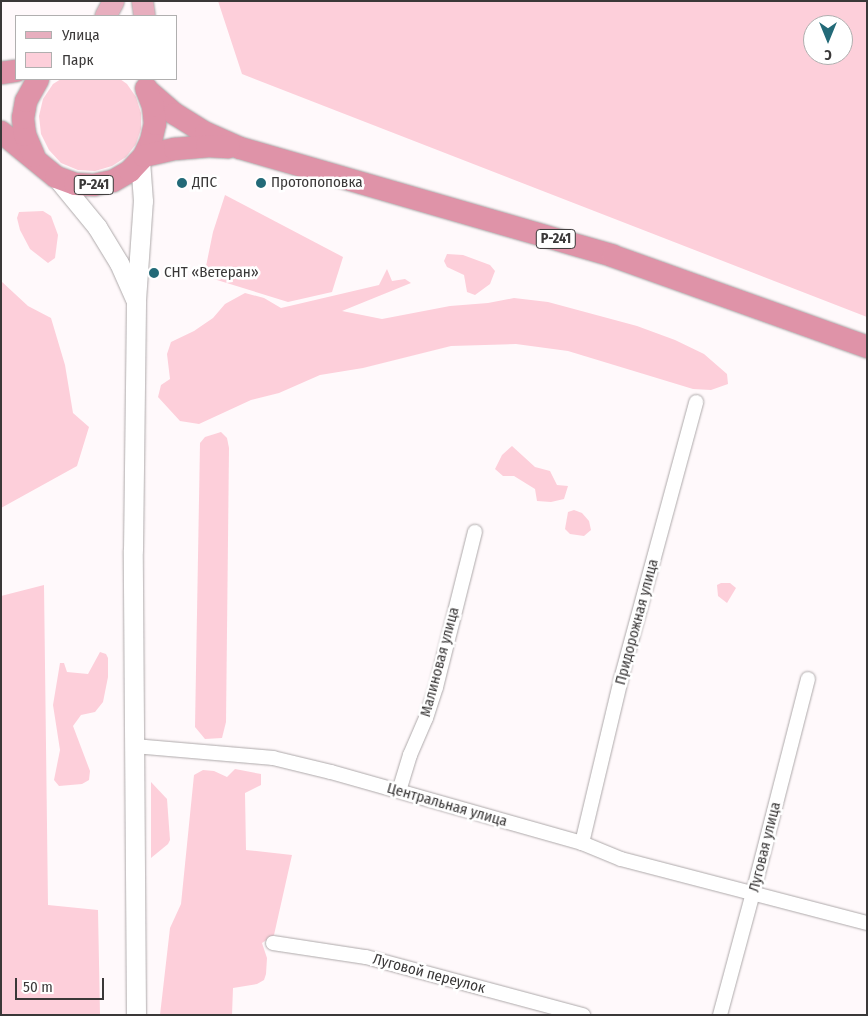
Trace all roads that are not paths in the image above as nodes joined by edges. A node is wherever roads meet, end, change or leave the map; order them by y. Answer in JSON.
{"nodes":[{"id":1,"x":113,"y":1,"type":"edge"},
{"id":2,"x":142,"y":1,"type":"edge"},
{"id":3,"x":106,"y":15,"type":"edge"},
{"id":4,"x":144,"y":15,"type":"edge"},
{"id":5,"x":15,"y":71,"type":"edge"},
{"id":6,"x":1,"y":73,"type":"edge"},
{"id":7,"x":37,"y":80,"type":"edge"},
{"id":8,"x":143,"y":83,"type":"edge"},
{"id":9,"x":1,"y":132,"type":"edge"},
{"id":10,"x":240,"y":148,"type":"junction"},
{"id":11,"x":142,"y":158,"type":"junction"},
{"id":12,"x":48,"y":171,"type":"junction"},
{"id":13,"x":136,"y":300,"type":"junction"},
{"id":14,"x":867,"y":347,"type":"edge"},
{"id":15,"x":696,"y":402,"type":"dead end"},
{"id":16,"x":475,"y":532,"type":"dead end"},
{"id":17,"x":808,"y":679,"type":"dead end"},
{"id":18,"x":134,"y":746,"type":"junction"},
{"id":19,"x":399,"y":791,"type":"junction"},
{"id":20,"x":582,"y":843,"type":"junction"},
{"id":21,"x":754,"y":893,"type":"junction"},
{"id":22,"x":867,"y":923,"type":"edge"},
{"id":23,"x":273,"y":943,"type":"dead end"},
{"id":24,"x":136,"y":1015,"type":"edge"},
{"id":25,"x":583,"y":1015,"type":"edge"},
{"id":26,"x":720,"y":1015,"type":"edge"}],
"edges":[{"from":1,"to":3,"type":"main road"},
{"from":2,"to":4,"type":"main road"},
{"from":5,"to":6,"type":"highway"},
{"from":7,"to":12,"type":"highway"},
{"from":8,"to":10,"type":"highway","number":"Р-241"},
{"from":8,"to":11,"type":"highway"},
{"from":9,"to":12,"type":"highway","number":"Р-241"},
{"from":10,"to":11,"type":"highway","number":"Р-241"},
{"from":10,"to":14,"type":"highway","number":"Р-241"},
{"from":11,"to":12,"type":"highway","number":"Р-241"},
{"from":11,"to":13,"type":"main road"},
{"from":12,"to":13,"type":"main road"},
{"from":13,"to":18,"type":"main road"},
{"from":15,"to":20,"type":"street","name":"Придорожная улица"},
{"from":16,"to":19,"type":"street","name":"Малиновая улица"},
{"from":17,"to":21,"type":"street","name":"Луговая улица"},
{"from":18,"to":19,"type":"street","name":"Центральная улица"},
{"from":18,"to":24,"type":"main road"},
{"from":19,"to":20,"type":"street","name":"Центральная улица"},
{"from":20,"to":21,"type":"street","name":"Центральная улица"},
{"from":21,"to":22,"type":"street","name":"Центральная улица"},
{"from":21,"to":26,"type":"street","name":"Луговая улица"},
{"from":23,"to":25,"type":"street","name":"Луговой переулок"}]}
